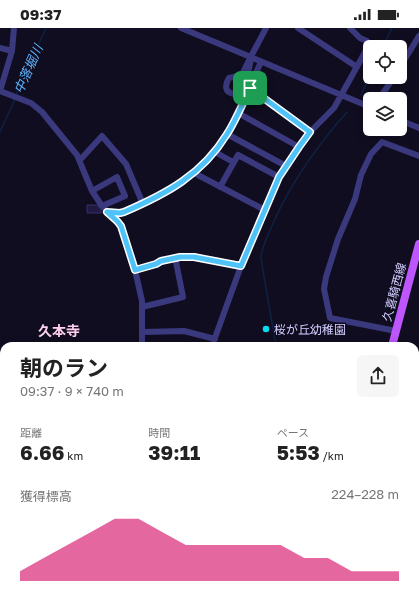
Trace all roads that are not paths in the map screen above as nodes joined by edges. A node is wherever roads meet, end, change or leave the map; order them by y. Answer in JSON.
{"nodes":[{"id":1,"x":14,"y":28,"type":"edge"},
{"id":2,"x":181,"y":28,"type":"edge"},
{"id":3,"x":266,"y":28,"type":"edge"},
{"id":4,"x":298,"y":28,"type":"edge"},
{"id":5,"x":350,"y":28,"type":"edge"},
{"id":6,"x":419,"y":36,"type":"edge"},
{"id":7,"x":0,"y":48,"type":"edge"},
{"id":8,"x":12,"y":51,"type":"junction"},
{"id":9,"x":407,"y":56,"type":"edge"},
{"id":10,"x":251,"y":58,"type":"junction"},
{"id":11,"x":261,"y":62,"type":"junction"},
{"id":12,"x":357,"y":67,"type":"junction"},
{"id":13,"x":250,"y":88,"type":"junction"},
{"id":14,"x":0,"y":91,"type":"edge"},
{"id":15,"x":340,"y":95,"type":"junction"},
{"id":16,"x":363,"y":104,"type":"edge"},
{"id":17,"x":238,"y":113,"type":"junction"},
{"id":18,"x":407,"y":123,"type":"edge"},
{"id":19,"x":419,"y":128,"type":"edge"},
{"id":20,"x":310,"y":132,"type":"junction"},
{"id":21,"x":227,"y":134,"type":"junction"},
{"id":22,"x":299,"y":147,"type":"junction"},
{"id":23,"x":215,"y":152,"type":"junction"},
{"id":24,"x":419,"y":156,"type":"edge"},
{"id":25,"x":80,"y":160,"type":"junction"},
{"id":26,"x":233,"y":162,"type":"junction"},
{"id":27,"x":286,"y":166,"type":"junction"},
{"id":28,"x":194,"y":173,"type":"junction"},
{"id":29,"x":279,"y":177,"type":"junction"},
{"id":30,"x":220,"y":187,"type":"junction"},
{"id":31,"x":92,"y":191,"type":"junction"},
{"id":32,"x":143,"y":204,"type":"junction"},
{"id":33,"x":102,"y":206,"type":"junction"},
{"id":34,"x":265,"y":210,"type":"junction"},
{"id":35,"x":107,"y":212,"type":"junction"},
{"id":36,"x":419,"y":244,"type":"edge"},
{"id":37,"x":175,"y":258,"type":"junction"},
{"id":38,"x":241,"y":266,"type":"junction"},
{"id":39,"x":135,"y":270,"type":"junction"},
{"id":40,"x":142,"y":307,"type":"junction"},
{"id":41,"x":396,"y":331,"type":"junction"},
{"id":42,"x":143,"y":332,"type":"junction"},
{"id":43,"x":215,"y":339,"type":"junction"},
{"id":44,"x":142,"y":342,"type":"edge"},
{"id":45,"x":214,"y":342,"type":"edge"},
{"id":46,"x":393,"y":342,"type":"edge"}],
"edges":[{"from":1,"to":8,"type":"street"},
{"from":2,"to":10,"type":"street"},
{"from":3,"to":10,"type":"street"},
{"from":4,"to":12,"type":"street"},
{"from":5,"to":12,"type":"street"},
{"from":6,"to":9,"type":"street"},
{"from":7,"to":8,"type":"street"},
{"from":8,"to":14,"type":"street"},
{"from":10,"to":10,"type":"street"},
{"from":10,"to":11,"type":"street"},
{"from":11,"to":13,"type":"street"},
{"from":11,"to":15,"type":"street"},
{"from":12,"to":15,"type":"street"},
{"from":13,"to":17,"type":"street"},
{"from":13,"to":20,"type":"street"},
{"from":14,"to":25,"type":"street"},
{"from":15,"to":16,"type":"street"},
{"from":15,"to":20,"type":"street"},
{"from":17,"to":21,"type":"street"},
{"from":17,"to":22,"type":"street"},
{"from":18,"to":19,"type":"street"},
{"from":20,"to":22,"type":"street"},
{"from":21,"to":23,"type":"street"},
{"from":21,"to":27,"type":"street"},
{"from":22,"to":27,"type":"street"},
{"from":23,"to":26,"type":"street"},
{"from":23,"to":28,"type":"street"},
{"from":24,"to":41,"type":"street"},
{"from":25,"to":31,"type":"street"},
{"from":25,"to":32,"type":"street"},
{"from":26,"to":29,"type":"street"},
{"from":26,"to":30,"type":"street"},
{"from":27,"to":29,"type":"street"},
{"from":28,"to":30,"type":"street"},
{"from":28,"to":32,"type":"street"},
{"from":29,"to":34,"type":"street"},
{"from":30,"to":34,"type":"street"},
{"from":31,"to":33,"type":"street"},
{"from":31,"to":33,"type":"street"},
{"from":32,"to":35,"type":"street"},
{"from":33,"to":35,"type":"street"},
{"from":34,"to":38,"type":"street"},
{"from":35,"to":39,"type":"street"},
{"from":36,"to":41,"type":"main road","name":"久喜騎西線"},
{"from":37,"to":38,"type":"street"},
{"from":37,"to":39,"type":"street"},
{"from":37,"to":40,"type":"street"},
{"from":38,"to":43,"type":"street"},
{"from":39,"to":40,"type":"street"},
{"from":40,"to":42,"type":"street"},
{"from":41,"to":46,"type":"main road","name":"久喜騎西線"},
{"from":42,"to":43,"type":"street"},
{"from":42,"to":44,"type":"street"},
{"from":43,"to":45,"type":"street"}]}
